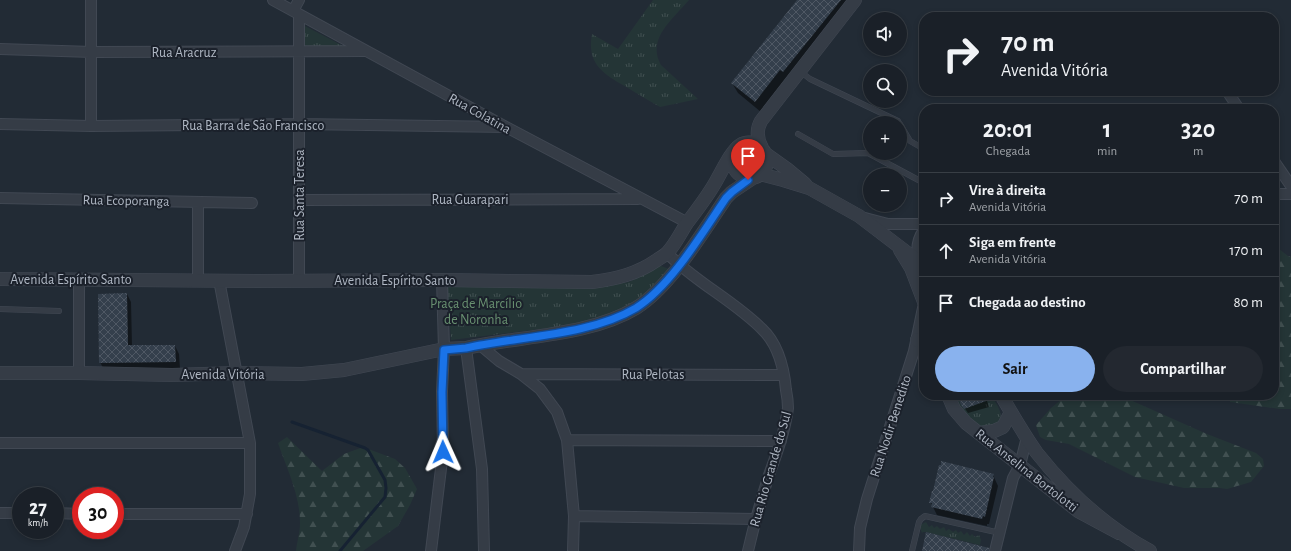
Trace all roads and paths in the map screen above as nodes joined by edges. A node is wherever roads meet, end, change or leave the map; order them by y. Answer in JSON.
{"nodes":[{"id":1,"x":91,"y":0,"type":"edge"},
{"id":2,"x":273,"y":0,"type":"edge"},
{"id":3,"x":299,"y":0,"type":"edge"},
{"id":4,"x":854,"y":1,"type":"edge"},
{"id":5,"x":296,"y":13,"type":"junction"},
{"id":6,"x":0,"y":49,"type":"edge"},
{"id":7,"x":367,"y":51,"type":"junction"},
{"id":8,"x":92,"y":52,"type":"junction"},
{"id":9,"x":299,"y":52,"type":"junction"},
{"id":10,"x":800,"y":71,"type":"junction"},
{"id":11,"x":888,"y":116,"type":"edge"},
{"id":12,"x":761,"y":121,"type":"junction"},
{"id":13,"x":0,"y":124,"type":"edge"},
{"id":14,"x":299,"y":124,"type":"junction"},
{"id":15,"x":91,"y":126,"type":"junction"},
{"id":16,"x":506,"y":127,"type":"junction"},
{"id":17,"x":798,"y":134,"type":"dead end"},
{"id":18,"x":907,"y":136,"type":"edge"},
{"id":19,"x":919,"y":146,"type":"edge"},
{"id":20,"x":764,"y":151,"type":"junction"},
{"id":21,"x":734,"y":152,"type":"junction"},
{"id":22,"x":1279,"y":168,"type":"edge"},
{"id":23,"x":756,"y":176,"type":"junction"},
{"id":24,"x":919,"y":180,"type":"edge"},
{"id":25,"x":1291,"y":186,"type":"edge"},
{"id":26,"x":809,"y":188,"type":"junction"},
{"id":27,"x":1279,"y":194,"type":"edge"},
{"id":28,"x":1291,"y":194,"type":"edge"},
{"id":29,"x":0,"y":198,"type":"edge"},
{"id":30,"x":640,"y":199,"type":"junction"},
{"id":31,"x":299,"y":200,"type":"junction"},
{"id":32,"x":198,"y":202,"type":"junction"},
{"id":33,"x":252,"y":203,"type":"dead end"},
{"id":34,"x":859,"y":216,"type":"junction"},
{"id":35,"x":688,"y":222,"type":"junction"},
{"id":36,"x":919,"y":224,"type":"edge"},
{"id":37,"x":919,"y":239,"type":"edge"},
{"id":38,"x":898,"y":247,"type":"junction"},
{"id":39,"x":667,"y":253,"type":"junction"},
{"id":40,"x":919,"y":258,"type":"edge"},
{"id":41,"x":919,"y":264,"type":"edge"},
{"id":42,"x":676,"y":269,"type":"junction"},
{"id":43,"x":0,"y":279,"type":"edge"},
{"id":44,"x":79,"y":280,"type":"junction"},
{"id":45,"x":198,"y":280,"type":"junction"},
{"id":46,"x":219,"y":280,"type":"junction"},
{"id":47,"x":299,"y":280,"type":"junction"},
{"id":48,"x":442,"y":280,"type":"junction"},
{"id":49,"x":919,"y":289,"type":"edge"},
{"id":50,"x":0,"y":310,"type":"edge"},
{"id":51,"x":59,"y":311,"type":"dead end"},
{"id":52,"x":480,"y":345,"type":"junction"},
{"id":53,"x":919,"y":345,"type":"edge"},
{"id":54,"x":466,"y":348,"type":"junction"},
{"id":55,"x":444,"y":350,"type":"junction"},
{"id":56,"x":0,"y":373,"type":"edge"},
{"id":57,"x":79,"y":373,"type":"junction"},
{"id":58,"x":236,"y":373,"type":"junction"},
{"id":59,"x":521,"y":374,"type":"junction"},
{"id":60,"x":784,"y":375,"type":"junction"},
{"id":61,"x":950,"y":400,"type":"edge"},
{"id":62,"x":1005,"y":400,"type":"edge"},
{"id":63,"x":1011,"y":412,"type":"junction"},
{"id":64,"x":979,"y":432,"type":"junction"},
{"id":65,"x":1027,"y":437,"type":"junction"},
{"id":66,"x":567,"y":440,"type":"junction"},
{"id":67,"x":781,"y":441,"type":"junction"},
{"id":68,"x":0,"y":443,"type":"edge"},
{"id":69,"x":250,"y":443,"type":"junction"},
{"id":70,"x":1020,"y":465,"type":"junction"},
{"id":71,"x":0,"y":513,"type":"edge"},
{"id":72,"x":12,"y":513,"type":"edge"},
{"id":73,"x":124,"y":514,"type":"edge"},
{"id":74,"x":247,"y":514,"type":"junction"},
{"id":75,"x":574,"y":516,"type":"junction"},
{"id":76,"x":755,"y":519,"type":"junction"},
{"id":77,"x":1000,"y":533,"type":"junction"},
{"id":78,"x":1119,"y":533,"type":"junction"},
{"id":79,"x":235,"y":551,"type":"edge"},
{"id":80,"x":431,"y":551,"type":"edge"},
{"id":81,"x":484,"y":551,"type":"edge"},
{"id":82,"x":573,"y":551,"type":"edge"},
{"id":83,"x":748,"y":551,"type":"edge"},
{"id":84,"x":859,"y":551,"type":"edge"},
{"id":85,"x":912,"y":551,"type":"edge"},
{"id":86,"x":995,"y":551,"type":"edge"},
{"id":87,"x":1150,"y":551,"type":"edge"}],
"edges":[{"from":1,"to":8,"type":"street"},
{"from":2,"to":5,"type":"street","name":"Rua Colatina"},
{"from":3,"to":5,"type":"street"},
{"from":4,"to":10,"type":"street","name":"Avenida Espírito Santo"},
{"from":5,"to":7,"type":"street","name":"Rua Colatina"},
{"from":5,"to":9,"type":"street","name":"Rua Santa Teresa"},
{"from":6,"to":8,"type":"street","name":"Rua Aracruz"},
{"from":7,"to":9,"type":"street","name":"Rua Aracruz"},
{"from":7,"to":16,"type":"street","name":"Rua Colatina"},
{"from":8,"to":9,"type":"street","name":"Rua Aracruz"},
{"from":8,"to":15,"type":"street"},
{"from":9,"to":14,"type":"street","name":"Rua Santa Teresa"},
{"from":10,"to":11,"type":"lane"},
{"from":10,"to":12,"type":"street","name":"Avenida Espírito Santo"},
{"from":12,"to":20,"type":"street"},
{"from":12,"to":21,"type":"street","name":"Avenida Espírito Santo"},
{"from":13,"to":15,"type":"street","name":"Rua Barra de São Francisco"},
{"from":14,"to":15,"type":"street","name":"Rua Barra de São Francisco"},
{"from":14,"to":16,"type":"street","name":"Rua Barra de São Francisco"},
{"from":14,"to":31,"type":"street","name":"Rua Santa Teresa"},
{"from":16,"to":30,"type":"street","name":"Rua Colatina"},
{"from":17,"to":24,"type":"lane"},
{"from":18,"to":19,"type":"lane"},
{"from":20,"to":21,"type":"street"},
{"from":20,"to":23,"type":"street"},
{"from":20,"to":26,"type":"street"},
{"from":21,"to":23,"type":"street"},
{"from":21,"to":35,"type":"street","name":"Avenida Espírito Santo"},
{"from":22,"to":25,"type":"street"},
{"from":23,"to":26,"type":"street"},
{"from":23,"to":42,"type":"street","name":"Avenida Vitória"},
{"from":26,"to":34,"type":"street"},
{"from":27,"to":28,"type":"street"},
{"from":29,"to":32,"type":"street","name":"Rua Ecoporanga"},
{"from":30,"to":31,"type":"street","name":"Rua Guarapari"},
{"from":30,"to":35,"type":"street","name":"Rua Colatina"},
{"from":31,"to":47,"type":"street","name":"Rua Santa Teresa"},
{"from":32,"to":33,"type":"street","name":"Rua Ecoporanga"},
{"from":32,"to":45,"type":"street"},
{"from":34,"to":36,"type":"street"},
{"from":34,"to":38,"type":"street"},
{"from":35,"to":39,"type":"street","name":"Avenida Espírito Santo"},
{"from":37,"to":40,"type":"street"},
{"from":38,"to":41,"type":"street"},
{"from":38,"to":49,"type":"street"},
{"from":39,"to":42,"type":"street"},
{"from":39,"to":48,"type":"street","name":"Avenida Espírito Santo"},
{"from":42,"to":52,"type":"street","name":"Avenida Vitória"},
{"from":42,"to":60,"type":"street","name":"Rua Rio Grande do Sul"},
{"from":43,"to":44,"type":"street","name":"Avenida Espírito Santo"},
{"from":44,"to":45,"type":"street","name":"Avenida Espírito Santo"},
{"from":44,"to":57,"type":"street"},
{"from":45,"to":46,"type":"street","name":"Avenida Espírito Santo"},
{"from":46,"to":47,"type":"street","name":"Avenida Espírito Santo"},
{"from":46,"to":58,"type":"street"},
{"from":47,"to":48,"type":"street","name":"Avenida Espírito Santo"},
{"from":48,"to":55,"type":"street"},
{"from":50,"to":51,"type":"lane"},
{"from":52,"to":54,"type":"street","name":"Avenida Vitória"},
{"from":52,"to":59,"type":"street"},
{"from":53,"to":84,"type":"street","name":"Rua Nodir Benedito"},
{"from":54,"to":55,"type":"street","name":"Avenida Vitória"},
{"from":54,"to":81,"type":"street"},
{"from":55,"to":58,"type":"street","name":"Avenida Vitória"},
{"from":55,"to":80,"type":"street"},
{"from":56,"to":57,"type":"street","name":"Avenida Vitória"},
{"from":57,"to":58,"type":"street","name":"Avenida Vitória"},
{"from":58,"to":69,"type":"street"},
{"from":59,"to":60,"type":"street","name":"Rua Pelotas"},
{"from":59,"to":66,"type":"street"},
{"from":60,"to":67,"type":"street","name":"Rua Rio Grande do Sul"},
{"from":61,"to":64,"type":"street","name":"Rua Anselina Bortolotti"},
{"from":62,"to":63,"type":"street","name":"Rua Anselina Bortolotti"},
{"from":63,"to":64,"type":"street"},
{"from":63,"to":65,"type":"street","name":"Rua Anselina Bortolotti"},
{"from":64,"to":70,"type":"street","name":"Rua Anselina Bortolotti"},
{"from":65,"to":70,"type":"street"},
{"from":65,"to":78,"type":"street","name":"Rua Anselina Bortolotti"},
{"from":66,"to":67,"type":"street"},
{"from":66,"to":75,"type":"street"},
{"from":67,"to":76,"type":"street","name":"Rua Rio Grande do Sul"},
{"from":68,"to":69,"type":"street"},
{"from":69,"to":74,"type":"street"},
{"from":70,"to":77,"type":"street"},
{"from":70,"to":78,"type":"street","name":"Rua Anselina Bortolotti"},
{"from":71,"to":72,"type":"street"},
{"from":73,"to":74,"type":"street"},
{"from":74,"to":79,"type":"street"},
{"from":75,"to":76,"type":"street"},
{"from":75,"to":82,"type":"street"},
{"from":76,"to":83,"type":"street","name":"Rua Rio Grande do Sul"},
{"from":77,"to":85,"type":"lane"},
{"from":77,"to":86,"type":"street"},
{"from":78,"to":87,"type":"street","name":"Rua Anselina Bortolotti"}]}
